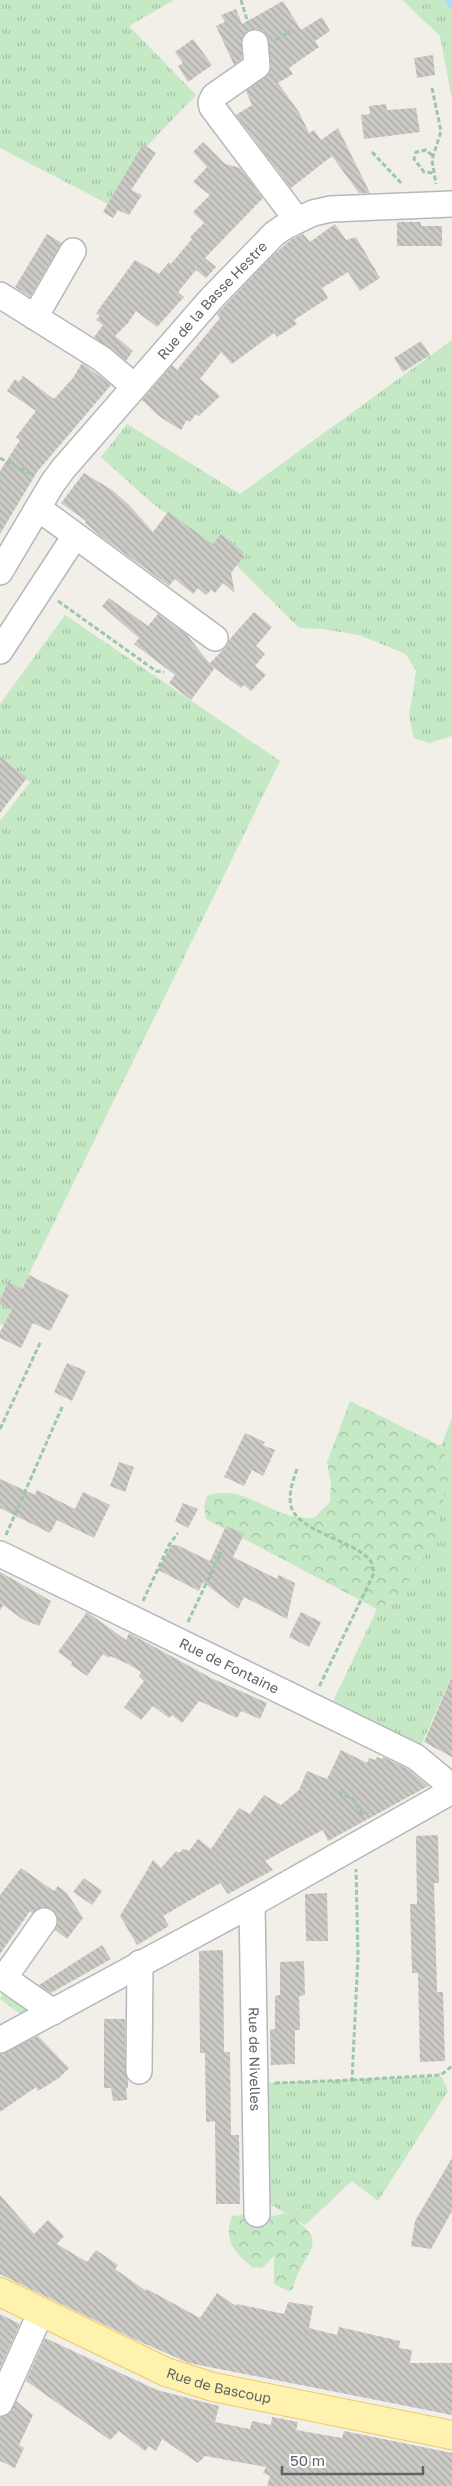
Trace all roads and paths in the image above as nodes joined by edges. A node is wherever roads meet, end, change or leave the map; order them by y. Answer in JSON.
{"nodes":[{"id":1,"x":254,"y":43,"type":"dead end"},
{"id":2,"x":432,"y":88,"type":"dead end"},
{"id":3,"x":372,"y":152,"type":"dead end"},
{"id":4,"x":433,"y":156,"type":"junction"},
{"id":5,"x":433,"y":173,"type":"junction"},
{"id":6,"x":445,"y":205,"type":"edge"},
{"id":7,"x":410,"y":206,"type":"junction"},
{"id":8,"x":297,"y":220,"type":"junction"},
{"id":9,"x":73,"y":251,"type":"dead end"},
{"id":10,"x":0,"y":295,"type":"edge"},
{"id":11,"x":35,"y":317,"type":"junction"},
{"id":12,"x":134,"y":386,"type":"junction"},
{"id":13,"x":0,"y":458,"type":"edge"},
{"id":14,"x":52,"y":484,"type":"junction"},
{"id":15,"x":38,"y":508,"type":"junction"},
{"id":16,"x":75,"y":536,"type":"junction"},
{"id":17,"x":0,"y":572,"type":"edge"},
{"id":18,"x":41,"y":588,"type":"junction"},
{"id":19,"x":215,"y":638,"type":"dead end"},
{"id":20,"x":0,"y":651,"type":"edge"},
{"id":21,"x":164,"y":672,"type":"dead end"},
{"id":22,"x":41,"y":1341,"type":"dead end"},
{"id":23,"x":63,"y":1405,"type":"dead end"},
{"id":24,"x":0,"y":1429,"type":"edge"},
{"id":25,"x":297,"y":1469,"type":"dead end"},
{"id":26,"x":178,"y":1533,"type":"dead end"},
{"id":27,"x":2,"y":1548,"type":"edge"},
{"id":28,"x":221,"y":1552,"type":"dead end"},
{"id":29,"x":134,"y":1620,"type":"junction"},
{"id":30,"x":178,"y":1641,"type":"junction"},
{"id":31,"x":310,"y":1705,"type":"junction"},
{"id":32,"x":452,"y":1789,"type":"edge"},
{"id":33,"x":338,"y":1792,"type":"dead end"},
{"id":34,"x":364,"y":1841,"type":"junction"},
{"id":35,"x":252,"y":1904,"type":"junction"},
{"id":36,"x":44,"y":1921,"type":"dead end"},
{"id":37,"x":140,"y":1963,"type":"junction"},
{"id":38,"x":53,"y":2012,"type":"junction"},
{"id":39,"x":0,"y":2040,"type":"edge"},
{"id":40,"x":452,"y":2066,"type":"edge"},
{"id":41,"x":139,"y":2071,"type":"dead end"},
{"id":42,"x":352,"y":2080,"type":"junction"},
{"id":43,"x":254,"y":2084,"type":"junction"},
{"id":44,"x":256,"y":2214,"type":"dead end"},
{"id":45,"x":0,"y":2292,"type":"edge"},
{"id":46,"x":41,"y":2312,"type":"junction"},
{"id":47,"x":0,"y":2403,"type":"edge"},
{"id":48,"x":452,"y":2435,"type":"edge"}],
"edges":[{"from":1,"to":8,"type":"street"},
{"from":2,"to":4,"type":"path"},
{"from":3,"to":7,"type":"path"},
{"from":4,"to":5,"type":"path"},
{"from":4,"to":5,"type":"path"},
{"from":5,"to":6,"type":"path"},
{"from":6,"to":7,"type":"street","name":"Rue de la Basse Hestre"},
{"from":7,"to":8,"type":"street","name":"Rue de la Basse Hestre"},
{"from":8,"to":12,"type":"street","name":"Rue de la Basse Hestre"},
{"from":9,"to":11,"type":"street"},
{"from":10,"to":11,"type":"street"},
{"from":11,"to":12,"type":"street"},
{"from":12,"to":14,"type":"street","name":"Rue de la Basse Hestre"},
{"from":13,"to":14,"type":"path"},
{"from":14,"to":15,"type":"street","name":"Rue de la Basse Hestre"},
{"from":15,"to":16,"type":"street"},
{"from":15,"to":17,"type":"street","name":"Rue de la Basse Hestre"},
{"from":16,"to":18,"type":"street"},
{"from":16,"to":19,"type":"street"},
{"from":18,"to":20,"type":"street"},
{"from":18,"to":21,"type":"path"},
{"from":22,"to":24,"type":"path"},
{"from":23,"to":27,"type":"path"},
{"from":25,"to":31,"type":"path"},
{"from":26,"to":29,"type":"path"},
{"from":27,"to":29,"type":"street","name":"Rue de Fontaine"},
{"from":28,"to":30,"type":"path"},
{"from":29,"to":30,"type":"street","name":"Rue de Fontaine"},
{"from":30,"to":31,"type":"street","name":"Rue de Fontaine"},
{"from":31,"to":32,"type":"street","name":"Rue de Fontaine"},
{"from":32,"to":34,"type":"street"},
{"from":33,"to":34,"type":"path"},
{"from":34,"to":35,"type":"street"},
{"from":34,"to":42,"type":"path"},
{"from":35,"to":37,"type":"street"},
{"from":35,"to":43,"type":"street","name":"Rue de Nivelles"},
{"from":36,"to":38,"type":"street"},
{"from":37,"to":38,"type":"street"},
{"from":37,"to":41,"type":"street"},
{"from":38,"to":39,"type":"street"},
{"from":40,"to":42,"type":"path"},
{"from":42,"to":43,"type":"path"},
{"from":43,"to":44,"type":"street","name":"Rue de Nivelles"},
{"from":45,"to":46,"type":"main road","name":"Rue de Bascoup"},
{"from":46,"to":47,"type":"street"},
{"from":46,"to":48,"type":"main road","name":"Rue de Bascoup"}]}
